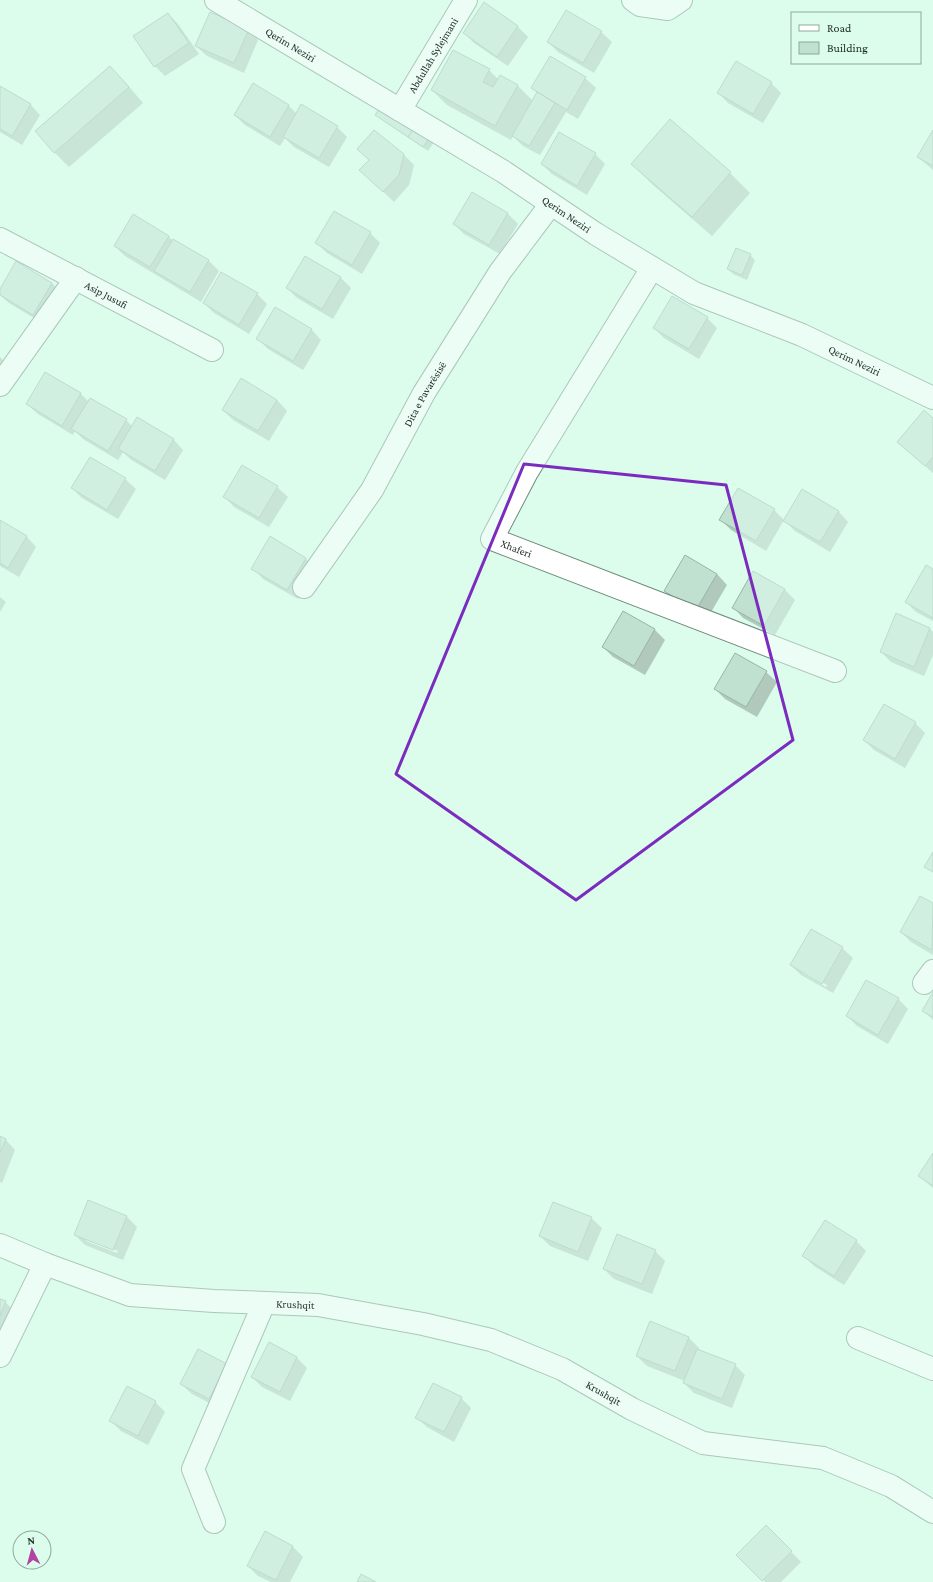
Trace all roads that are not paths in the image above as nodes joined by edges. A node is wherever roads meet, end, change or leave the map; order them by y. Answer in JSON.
{"nodes":[{"id":1,"x":216,"y":0,"type":"edge"},
{"id":2,"x":466,"y":0,"type":"edge"},
{"id":3,"x":633,"y":0,"type":"edge"},
{"id":4,"x":681,"y":0,"type":"edge"},
{"id":5,"x":400,"y":110,"type":"junction"},
{"id":6,"x":551,"y":204,"type":"junction"},
{"id":7,"x":0,"y":239,"type":"edge"},
{"id":8,"x":652,"y":268,"type":"junction"},
{"id":9,"x":76,"y":278,"type":"junction"},
{"id":10,"x":212,"y":350,"type":"dead end"},
{"id":11,"x":0,"y":385,"type":"edge"},
{"id":12,"x":933,"y":398,"type":"edge"},
{"id":13,"x":304,"y":587,"type":"dead end"},
{"id":14,"x":835,"y":671,"type":"dead end"},
{"id":15,"x":0,"y":1245,"type":"edge"},
{"id":16,"x":45,"y":1264,"type":"junction"},
{"id":17,"x":264,"y":1303,"type":"junction"},
{"id":18,"x":858,"y":1338,"type":"dead end"},
{"id":19,"x":0,"y":1356,"type":"edge"},
{"id":20,"x":933,"y":1369,"type":"edge"},
{"id":21,"x":933,"y":1512,"type":"edge"},
{"id":22,"x":214,"y":1522,"type":"dead end"}],
"edges":[{"from":1,"to":5,"type":"street","name":"Qerim Neziri"},
{"from":2,"to":5,"type":"street","name":"Abdullah Sylejmani"},
{"from":3,"to":4,"type":"street"},
{"from":5,"to":6,"type":"street","name":"Qerim Neziri"},
{"from":6,"to":8,"type":"street","name":"Qerim Neziri"},
{"from":6,"to":13,"type":"street","name":"Dita e Pavarësisë"},
{"from":7,"to":9,"type":"street","name":"Asip Jusufi"},
{"from":8,"to":12,"type":"street","name":"Qerim Neziri"},
{"from":8,"to":14,"type":"street","name":"Xhaferi"},
{"from":9,"to":10,"type":"street","name":"Asip Jusufi"},
{"from":9,"to":11,"type":"street"},
{"from":15,"to":16,"type":"street","name":"Krushqit"},
{"from":16,"to":17,"type":"street","name":"Krushqit"},
{"from":16,"to":19,"type":"street"},
{"from":17,"to":21,"type":"street","name":"Krushqit"},
{"from":17,"to":22,"type":"street","name":"Krushqit"},
{"from":18,"to":20,"type":"street"}]}
